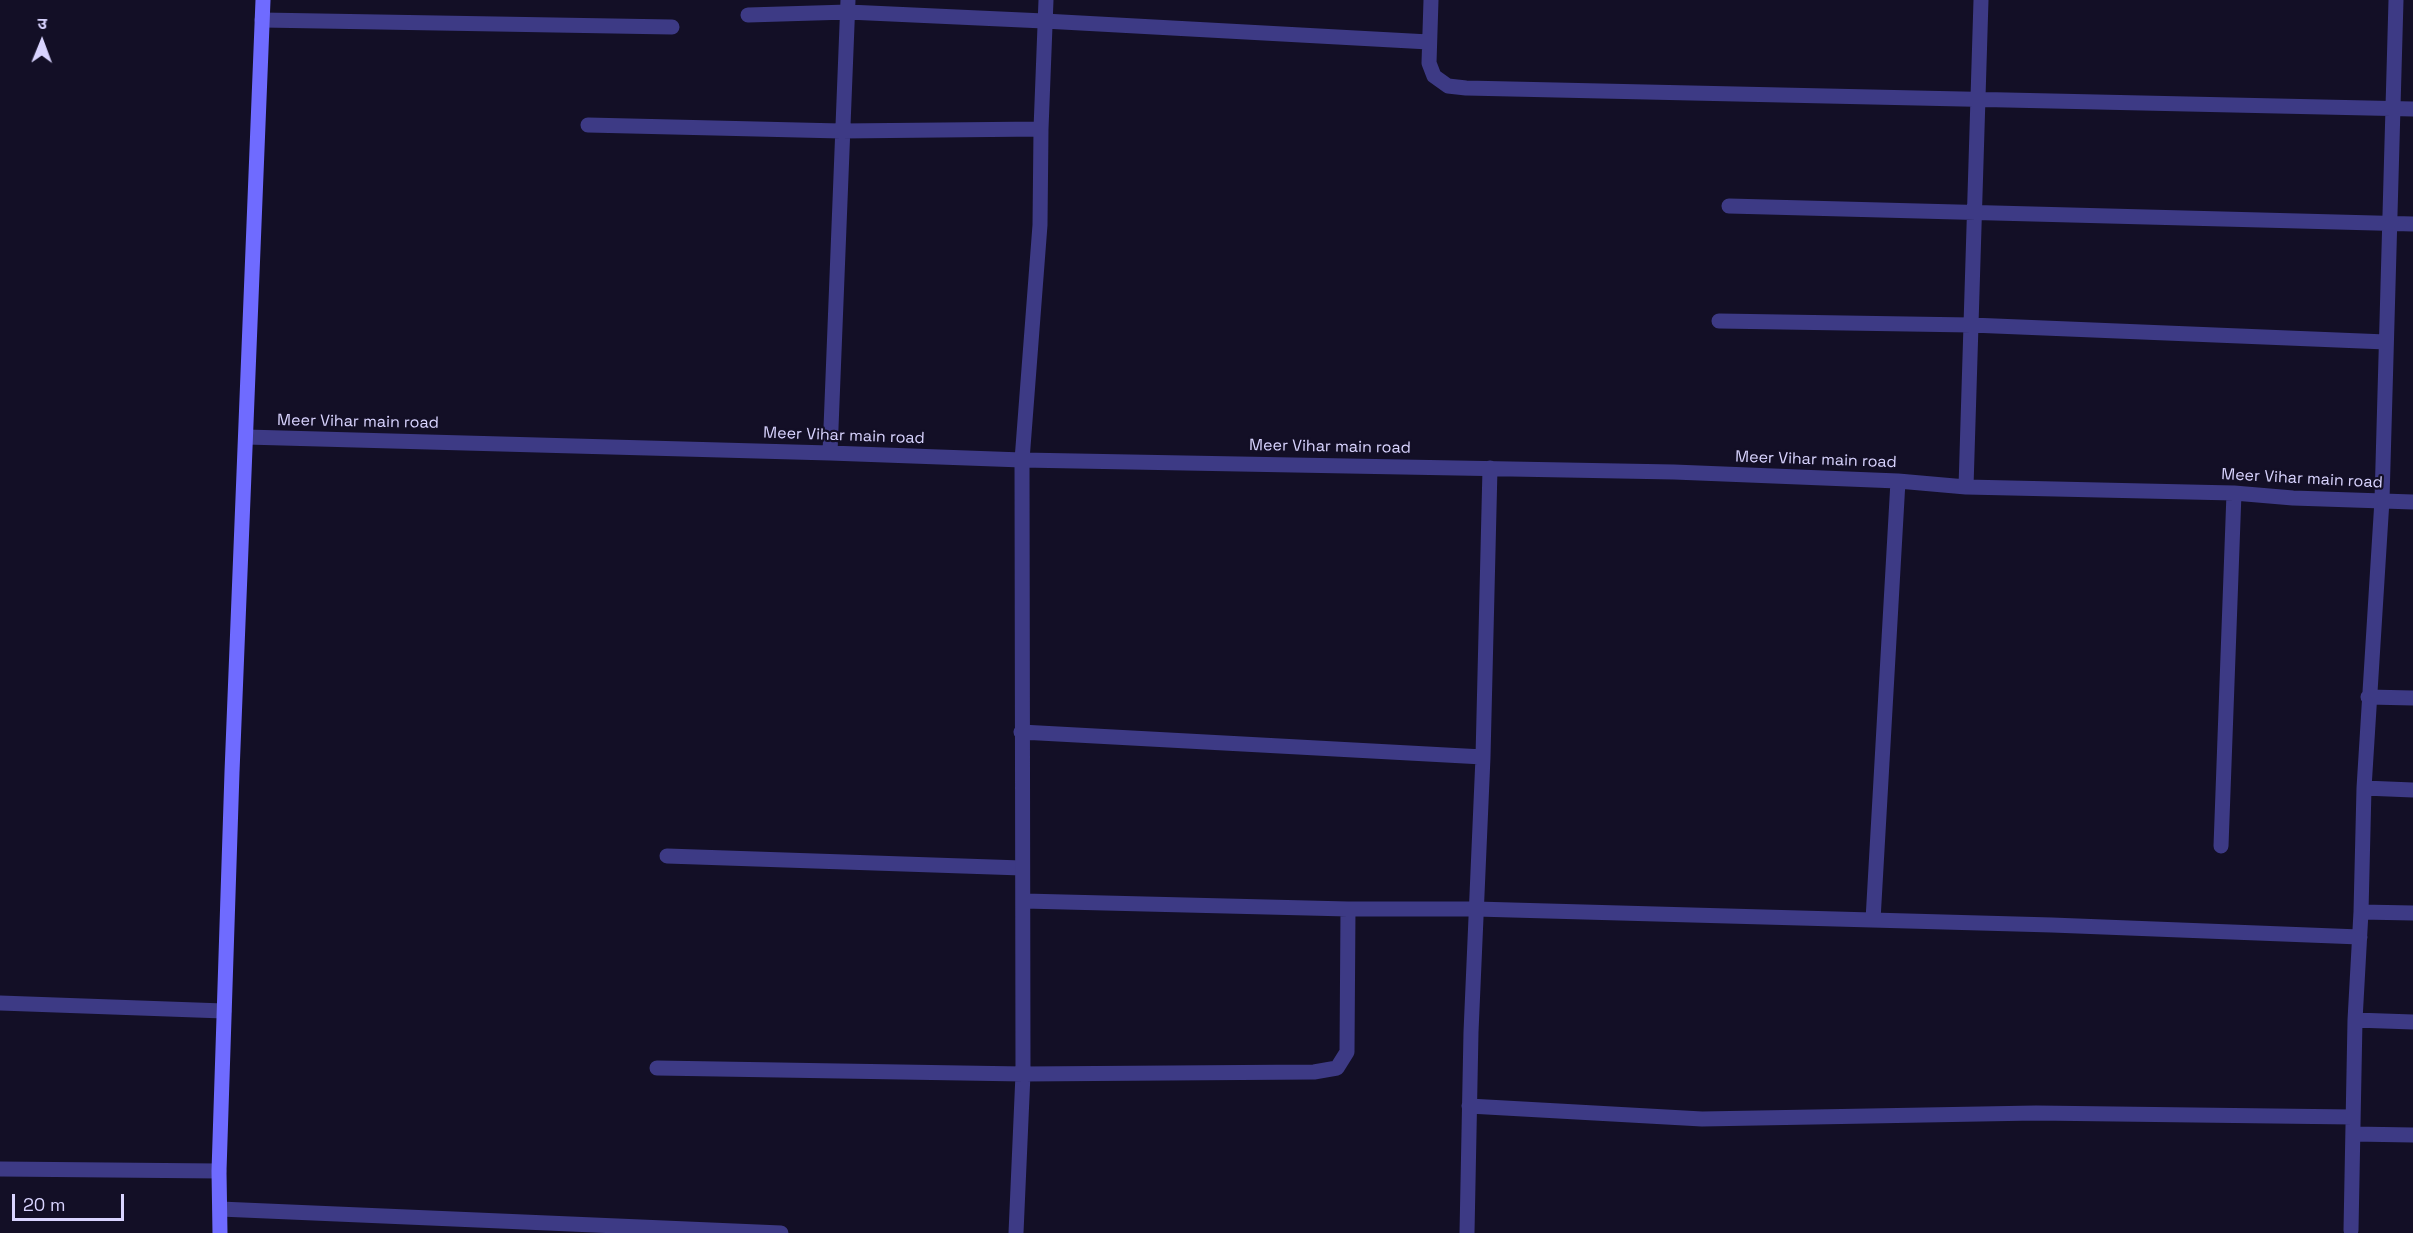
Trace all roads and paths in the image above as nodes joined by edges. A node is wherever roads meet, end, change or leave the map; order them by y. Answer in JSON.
{"nodes":[{"id":1,"x":262,"y":0,"type":"edge"},
{"id":2,"x":1046,"y":0,"type":"edge"},
{"id":3,"x":1431,"y":0,"type":"edge"},
{"id":4,"x":1982,"y":0,"type":"edge"},
{"id":5,"x":2396,"y":0,"type":"edge"},
{"id":6,"x":848,"y":6,"type":"edge"},
{"id":7,"x":748,"y":15,"type":"dead end"},
{"id":8,"x":262,"y":20,"type":"junction"},
{"id":9,"x":1044,"y":21,"type":"junction"},
{"id":10,"x":672,"y":27,"type":"dead end"},
{"id":11,"x":1429,"y":42,"type":"junction"},
{"id":12,"x":1978,"y":100,"type":"junction"},
{"id":13,"x":2393,"y":108,"type":"junction"},
{"id":14,"x":2413,"y":109,"type":"edge"},
{"id":15,"x":588,"y":125,"type":"dead end"},
{"id":16,"x":1041,"y":129,"type":"junction"},
{"id":17,"x":841,"y":131,"type":"junction"},
{"id":18,"x":1729,"y":206,"type":"dead end"},
{"id":19,"x":1975,"y":211,"type":"junction"},
{"id":20,"x":2390,"y":224,"type":"junction"},
{"id":21,"x":2413,"y":224,"type":"edge"},
{"id":22,"x":1719,"y":321,"type":"dead end"},
{"id":23,"x":1971,"y":325,"type":"junction"},
{"id":24,"x":2386,"y":342,"type":"junction"},
{"id":25,"x":246,"y":437,"type":"junction"},
{"id":26,"x":830,"y":453,"type":"junction"},
{"id":27,"x":1022,"y":460,"type":"junction"},
{"id":28,"x":1490,"y":468,"type":"junction"},
{"id":29,"x":1898,"y":481,"type":"junction"},
{"id":30,"x":1966,"y":487,"type":"junction"},
{"id":31,"x":2235,"y":493,"type":"junction"},
{"id":32,"x":2382,"y":500,"type":"junction"},
{"id":33,"x":2413,"y":502,"type":"edge"},
{"id":34,"x":2368,"y":697,"type":"junction"},
{"id":35,"x":2413,"y":698,"type":"edge"},
{"id":36,"x":1021,"y":732,"type":"junction"},
{"id":37,"x":1483,"y":757,"type":"junction"},
{"id":38,"x":2364,"y":788,"type":"junction"},
{"id":39,"x":2413,"y":790,"type":"edge"},
{"id":40,"x":2221,"y":846,"type":"dead end"},
{"id":41,"x":667,"y":856,"type":"dead end"},
{"id":42,"x":1022,"y":868,"type":"junction"},
{"id":43,"x":1024,"y":901,"type":"junction"},
{"id":44,"x":1348,"y":909,"type":"junction"},
{"id":45,"x":1476,"y":909,"type":"junction"},
{"id":46,"x":2361,"y":912,"type":"junction"},
{"id":47,"x":2413,"y":913,"type":"edge"},
{"id":48,"x":1873,"y":920,"type":"junction"},
{"id":49,"x":2360,"y":937,"type":"junction"},
{"id":50,"x":0,"y":1003,"type":"edge"},
{"id":51,"x":224,"y":1011,"type":"junction"},
{"id":52,"x":2355,"y":1020,"type":"junction"},
{"id":53,"x":2413,"y":1022,"type":"edge"},
{"id":54,"x":657,"y":1068,"type":"dead end"},
{"id":55,"x":1023,"y":1074,"type":"junction"},
{"id":56,"x":1469,"y":1106,"type":"junction"},
{"id":57,"x":2354,"y":1117,"type":"junction"},
{"id":58,"x":2353,"y":1134,"type":"junction"},
{"id":59,"x":2413,"y":1135,"type":"edge"},
{"id":60,"x":0,"y":1169,"type":"edge"},
{"id":61,"x":219,"y":1171,"type":"junction"},
{"id":62,"x":220,"y":1209,"type":"junction"},
{"id":63,"x":2352,"y":1230,"type":"dead end"},
{"id":64,"x":220,"y":1233,"type":"edge"},
{"id":65,"x":781,"y":1233,"type":"edge"},
{"id":66,"x":1016,"y":1233,"type":"edge"},
{"id":67,"x":1467,"y":1233,"type":"edge"}],
"edges":[{"from":1,"to":8,"type":"main road"},
{"from":2,"to":9,"type":"street"},
{"from":3,"to":11,"type":"street"},
{"from":4,"to":12,"type":"street"},
{"from":5,"to":13,"type":"street"},
{"from":6,"to":7,"type":"street"},
{"from":6,"to":9,"type":"street"},
{"from":6,"to":17,"type":"street"},
{"from":8,"to":10,"type":"street"},
{"from":8,"to":25,"type":"main road"},
{"from":9,"to":11,"type":"street"},
{"from":9,"to":16,"type":"street"},
{"from":11,"to":12,"type":"street"},
{"from":12,"to":13,"type":"street"},
{"from":12,"to":19,"type":"street"},
{"from":13,"to":14,"type":"street"},
{"from":13,"to":20,"type":"street"},
{"from":15,"to":17,"type":"street"},
{"from":16,"to":17,"type":"street"},
{"from":16,"to":27,"type":"street"},
{"from":17,"to":26,"type":"street"},
{"from":18,"to":19,"type":"street"},
{"from":19,"to":20,"type":"street"},
{"from":19,"to":23,"type":"street"},
{"from":20,"to":21,"type":"street"},
{"from":20,"to":24,"type":"street"},
{"from":22,"to":23,"type":"street"},
{"from":23,"to":24,"type":"street"},
{"from":23,"to":30,"type":"street"},
{"from":24,"to":32,"type":"street"},
{"from":25,"to":26,"type":"street","name":"Meer Vihar main road"},
{"from":25,"to":51,"type":"main road"},
{"from":26,"to":27,"type":"street","name":"Meer Vihar main road"},
{"from":27,"to":28,"type":"street","name":"Meer Vihar main road"},
{"from":27,"to":36,"type":"street"},
{"from":28,"to":29,"type":"street","name":"Meer Vihar main road"},
{"from":28,"to":37,"type":"street"},
{"from":29,"to":30,"type":"street","name":"Meer Vihar main road"},
{"from":29,"to":48,"type":"street"},
{"from":30,"to":31,"type":"street","name":"Meer Vihar main road"},
{"from":31,"to":32,"type":"street","name":"Meer Vihar main road"},
{"from":31,"to":40,"type":"street"},
{"from":32,"to":33,"type":"street","name":"Meer Vihar main road"},
{"from":32,"to":34,"type":"street"},
{"from":34,"to":35,"type":"street"},
{"from":34,"to":38,"type":"street"},
{"from":36,"to":37,"type":"street"},
{"from":36,"to":42,"type":"street"},
{"from":37,"to":45,"type":"street"},
{"from":38,"to":39,"type":"street"},
{"from":38,"to":46,"type":"street"},
{"from":41,"to":42,"type":"street"},
{"from":42,"to":43,"type":"street"},
{"from":43,"to":44,"type":"street"},
{"from":43,"to":55,"type":"street"},
{"from":44,"to":45,"type":"street"},
{"from":44,"to":55,"type":"street"},
{"from":45,"to":48,"type":"street"},
{"from":45,"to":56,"type":"street"},
{"from":46,"to":47,"type":"street"},
{"from":46,"to":49,"type":"street"},
{"from":48,"to":49,"type":"street"},
{"from":49,"to":52,"type":"street"},
{"from":50,"to":51,"type":"street"},
{"from":51,"to":61,"type":"main road"},
{"from":52,"to":53,"type":"street"},
{"from":52,"to":57,"type":"street"},
{"from":54,"to":55,"type":"street"},
{"from":55,"to":66,"type":"street"},
{"from":56,"to":57,"type":"street"},
{"from":56,"to":67,"type":"street"},
{"from":57,"to":58,"type":"street"},
{"from":58,"to":59,"type":"street"},
{"from":58,"to":63,"type":"street"},
{"from":60,"to":61,"type":"street"},
{"from":61,"to":62,"type":"main road"},
{"from":62,"to":64,"type":"main road"},
{"from":62,"to":65,"type":"street"}]}
